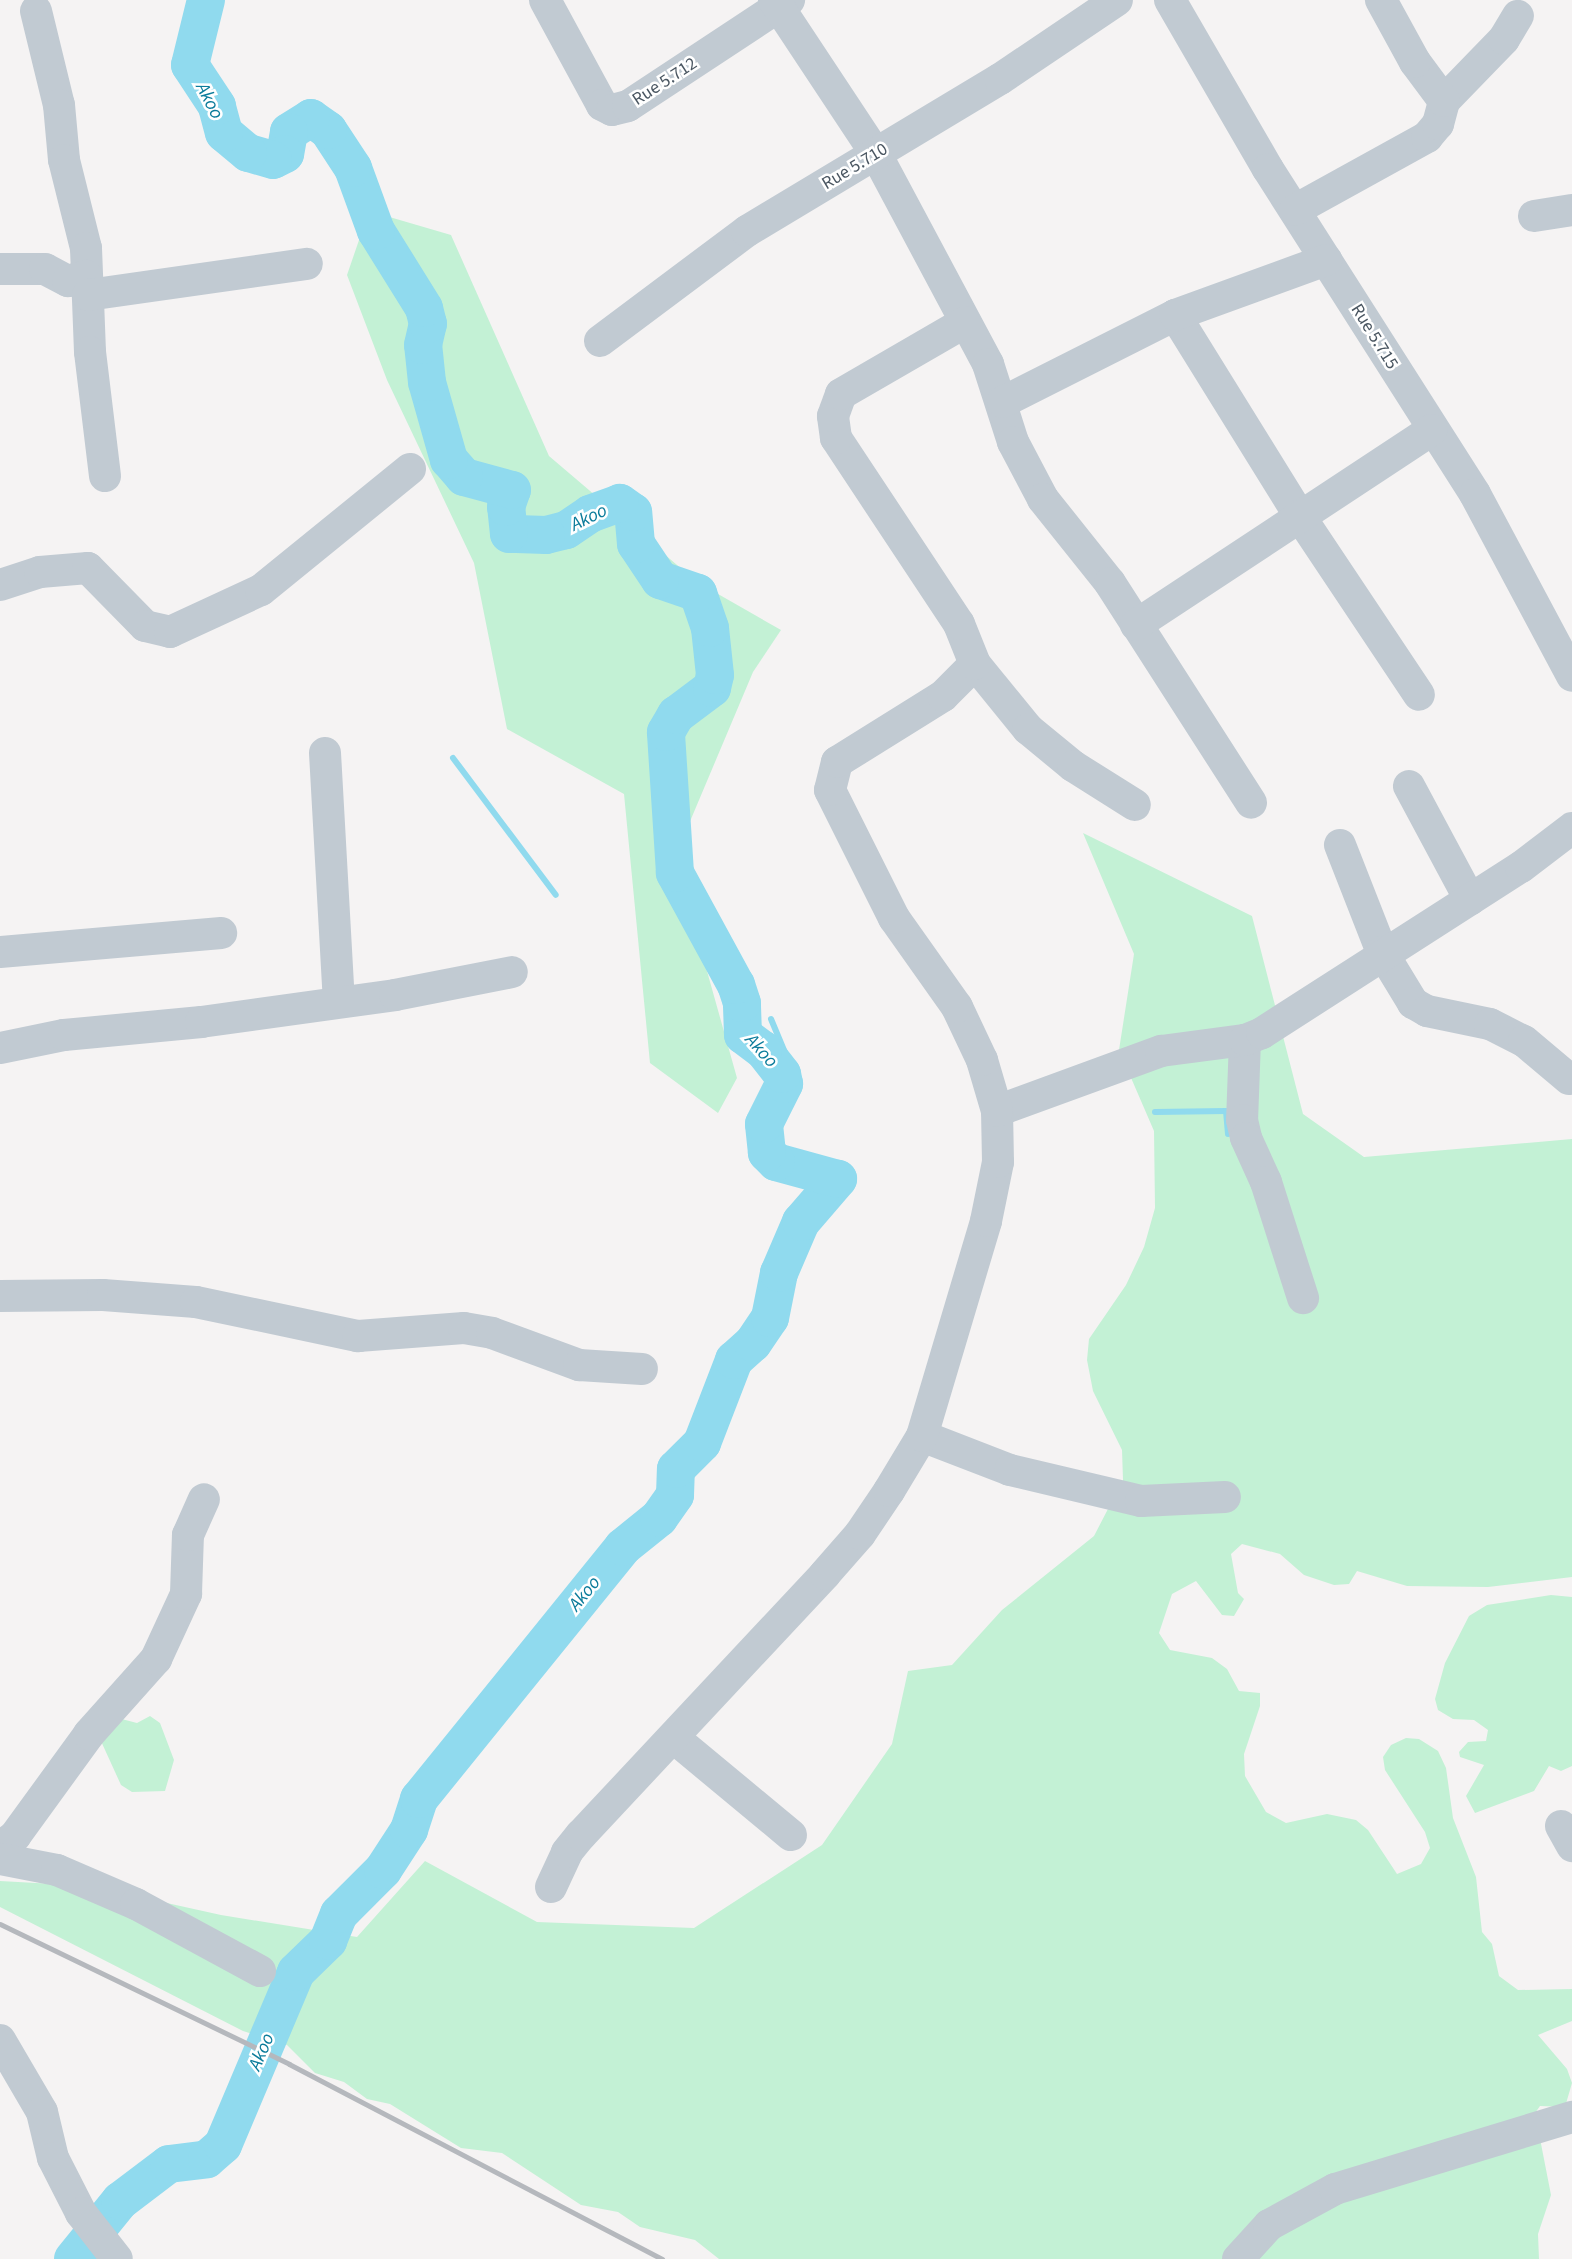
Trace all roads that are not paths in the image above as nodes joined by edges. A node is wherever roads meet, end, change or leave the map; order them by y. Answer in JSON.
{"nodes":[{"id":1,"x":545,"y":0,"type":"edge"},
{"id":2,"x":1116,"y":0,"type":"edge"},
{"id":3,"x":1170,"y":0,"type":"edge"},
{"id":4,"x":1381,"y":0,"type":"edge"},
{"id":5,"x":780,"y":2,"type":"edge"},
{"id":6,"x":36,"y":11,"type":"dead end"},
{"id":7,"x":1518,"y":16,"type":"dead end"},
{"id":8,"x":1444,"y":102,"type":"junction"},
{"id":9,"x":876,"y":154,"type":"junction"},
{"id":10,"x":1572,"y":210,"type":"edge"},
{"id":11,"x":1295,"y":211,"type":"junction"},
{"id":12,"x":1534,"y":216,"type":"dead end"},
{"id":13,"x":1326,"y":260,"type":"junction"},
{"id":14,"x":307,"y":264,"type":"dead end"},
{"id":15,"x":0,"y":269,"type":"edge"},
{"id":16,"x":87,"y":285,"type":"junction"},
{"id":17,"x":1175,"y":315,"type":"junction"},
{"id":18,"x":965,"y":322,"type":"junction"},
{"id":19,"x":600,"y":341,"type":"dead end"},
{"id":20,"x":1003,"y":402,"type":"junction"},
{"id":21,"x":1432,"y":430,"type":"junction"},
{"id":22,"x":410,"y":469,"type":"dead end"},
{"id":23,"x":104,"y":476,"type":"dead end"},
{"id":24,"x":1299,"y":515,"type":"junction"},
{"id":25,"x":0,"y":585,"type":"edge"},
{"id":26,"x":1136,"y":625,"type":"junction"},
{"id":27,"x":975,"y":664,"type":"junction"},
{"id":28,"x":1572,"y":676,"type":"edge"},
{"id":29,"x":1419,"y":695,"type":"dead end"},
{"id":30,"x":325,"y":752,"type":"dead end"},
{"id":31,"x":1409,"y":786,"type":"dead end"},
{"id":32,"x":1251,"y":803,"type":"dead end"},
{"id":33,"x":1135,"y":805,"type":"dead end"},
{"id":34,"x":1572,"y":828,"type":"edge"},
{"id":35,"x":1340,"y":845,"type":"dead end"},
{"id":36,"x":1470,"y":900,"type":"junction"},
{"id":37,"x":221,"y":933,"type":"dead end"},
{"id":38,"x":0,"y":952,"type":"edge"},
{"id":39,"x":1382,"y":952,"type":"junction"},
{"id":40,"x":512,"y":972,"type":"dead end"},
{"id":41,"x":339,"y":1000,"type":"junction"},
{"id":42,"x":1245,"y":1040,"type":"junction"},
{"id":43,"x":0,"y":1048,"type":"edge"},
{"id":44,"x":1569,"y":1079,"type":"dead end"},
{"id":45,"x":997,"y":1111,"type":"junction"},
{"id":46,"x":0,"y":1296,"type":"edge"},
{"id":47,"x":1303,"y":1298,"type":"dead end"},
{"id":48,"x":642,"y":1369,"type":"dead end"},
{"id":49,"x":922,"y":1436,"type":"junction"},
{"id":50,"x":1225,"y":1497,"type":"dead end"},
{"id":51,"x":204,"y":1499,"type":"dead end"},
{"id":52,"x":674,"y":1738,"type":"junction"},
{"id":53,"x":791,"y":1835,"type":"dead end"},
{"id":54,"x":0,"y":1847,"type":"edge"},
{"id":55,"x":0,"y":1858,"type":"edge"},
{"id":56,"x":551,"y":1887,"type":"dead end"},
{"id":57,"x":260,"y":1971,"type":"dead end"},
{"id":58,"x":0,"y":2040,"type":"edge"},
{"id":59,"x":1572,"y":2117,"type":"edge"},
{"id":60,"x":114,"y":2254,"type":"edge"},
{"id":61,"x":1238,"y":2259,"type":"edge"}],
"edges":[{"from":1,"to":5,"type":"street","name":"Rue 5.712"},
{"from":2,"to":9,"type":"street","name":"Rue 5.710"},
{"from":3,"to":11,"type":"street","name":"Rue 5.715"},
{"from":4,"to":8,"type":"street"},
{"from":5,"to":9,"type":"street"},
{"from":6,"to":16,"type":"street"},
{"from":7,"to":8,"type":"street"},
{"from":8,"to":11,"type":"street"},
{"from":9,"to":18,"type":"street"},
{"from":9,"to":19,"type":"street","name":"Rue 5.710"},
{"from":10,"to":12,"type":"street"},
{"from":11,"to":13,"type":"street","name":"Rue 5.715"},
{"from":13,"to":17,"type":"street"},
{"from":13,"to":21,"type":"street","name":"Rue 5.715"},
{"from":14,"to":16,"type":"street"},
{"from":15,"to":16,"type":"street"},
{"from":16,"to":23,"type":"street"},
{"from":17,"to":20,"type":"street"},
{"from":17,"to":24,"type":"street"},
{"from":18,"to":20,"type":"street"},
{"from":18,"to":27,"type":"street"},
{"from":20,"to":26,"type":"street"},
{"from":21,"to":24,"type":"street"},
{"from":21,"to":28,"type":"street","name":"Rue 5.715"},
{"from":22,"to":25,"type":"street"},
{"from":24,"to":26,"type":"street"},
{"from":24,"to":29,"type":"street"},
{"from":26,"to":32,"type":"street"},
{"from":27,"to":33,"type":"street"},
{"from":27,"to":45,"type":"street"},
{"from":30,"to":41,"type":"street"},
{"from":31,"to":36,"type":"street"},
{"from":34,"to":36,"type":"street"},
{"from":35,"to":39,"type":"street"},
{"from":36,"to":39,"type":"street"},
{"from":37,"to":38,"type":"street"},
{"from":39,"to":42,"type":"street"},
{"from":39,"to":44,"type":"street"},
{"from":40,"to":41,"type":"street"},
{"from":41,"to":43,"type":"street"},
{"from":42,"to":45,"type":"street"},
{"from":42,"to":47,"type":"street"},
{"from":45,"to":49,"type":"street"},
{"from":46,"to":48,"type":"street"},
{"from":49,"to":50,"type":"street"},
{"from":49,"to":52,"type":"street"},
{"from":51,"to":54,"type":"street"},
{"from":52,"to":53,"type":"street"},
{"from":52,"to":56,"type":"street"},
{"from":55,"to":57,"type":"street"},
{"from":58,"to":60,"type":"street"},
{"from":59,"to":61,"type":"street"}]}
